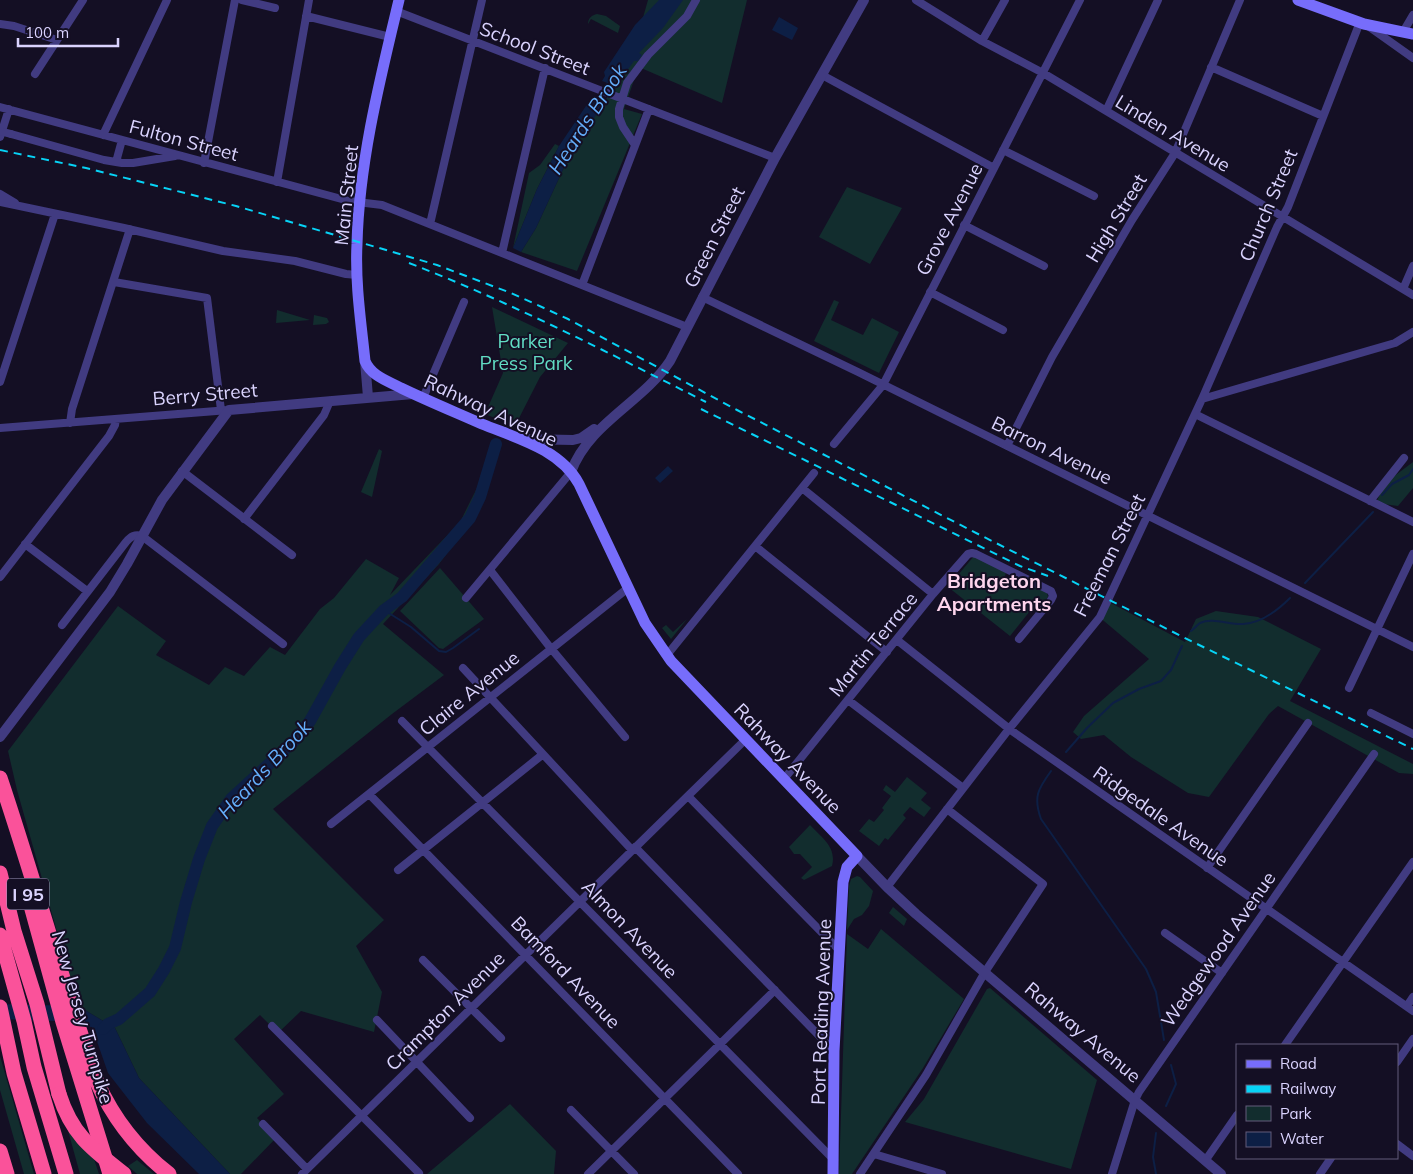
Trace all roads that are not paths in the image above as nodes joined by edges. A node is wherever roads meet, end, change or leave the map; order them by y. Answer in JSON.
{"nodes":[{"id":1,"x":83,"y":0,"type":"edge"},
{"id":2,"x":167,"y":0,"type":"edge"},
{"id":3,"x":235,"y":0,"type":"edge"},
{"id":4,"x":242,"y":0,"type":"edge"},
{"id":5,"x":309,"y":0,"type":"edge"},
{"id":6,"x":482,"y":0,"type":"edge"},
{"id":7,"x":696,"y":0,"type":"edge"},
{"id":8,"x":864,"y":0,"type":"edge"},
{"id":9,"x":916,"y":0,"type":"edge"},
{"id":10,"x":1005,"y":0,"type":"edge"},
{"id":11,"x":1080,"y":0,"type":"edge"},
{"id":12,"x":1158,"y":0,"type":"edge"},
{"id":13,"x":1240,"y":0,"type":"edge"},
{"id":14,"x":1298,"y":0,"type":"edge"},
{"id":15,"x":1320,"y":4,"type":"edge"},
{"id":16,"x":398,"y":6,"type":"edge"},
{"id":17,"x":275,"y":8,"type":"dead end"},
{"id":18,"x":306,"y":16,"type":"junction"},
{"id":19,"x":1413,"y":16,"type":"edge"},
{"id":20,"x":1362,"y":23,"type":"junction"},
{"id":21,"x":0,"y":24,"type":"edge"},
{"id":22,"x":1408,"y":33,"type":"edge"},
{"id":23,"x":390,"y":38,"type":"junction"},
{"id":24,"x":57,"y":40,"type":"junction"},
{"id":25,"x":473,"y":41,"type":"junction"},
{"id":26,"x":982,"y":41,"type":"junction"},
{"id":27,"x":1413,"y":58,"type":"edge"},
{"id":28,"x":1211,"y":67,"type":"junction"},
{"id":29,"x":545,"y":68,"type":"junction"},
{"id":30,"x":1043,"y":73,"type":"junction"},
{"id":31,"x":35,"y":74,"type":"dead end"},
{"id":32,"x":822,"y":75,"type":"junction"},
{"id":33,"x":621,"y":98,"type":"junction"},
{"id":34,"x":0,"y":107,"type":"edge"},
{"id":35,"x":649,"y":108,"type":"junction"},
{"id":36,"x":9,"y":109,"type":"junction"},
{"id":37,"x":1106,"y":111,"type":"junction"},
{"id":38,"x":1323,"y":116,"type":"junction"},
{"id":39,"x":0,"y":131,"type":"edge"},
{"id":40,"x":103,"y":135,"type":"junction"},
{"id":41,"x":0,"y":137,"type":"edge"},
{"id":42,"x":122,"y":140,"type":"junction"},
{"id":43,"x":635,"y":145,"type":"junction"},
{"id":44,"x":1003,"y":150,"type":"junction"},
{"id":45,"x":1175,"y":152,"type":"junction"},
{"id":46,"x":186,"y":158,"type":"junction"},
{"id":47,"x":775,"y":158,"type":"junction"},
{"id":48,"x":116,"y":162,"type":"junction"},
{"id":49,"x":204,"y":162,"type":"junction"},
{"id":50,"x":994,"y":168,"type":"junction"},
{"id":51,"x":276,"y":182,"type":"junction"},
{"id":52,"x":0,"y":194,"type":"edge"},
{"id":53,"x":1094,"y":196,"type":"dead end"},
{"id":54,"x":0,"y":202,"type":"edge"},
{"id":55,"x":361,"y":202,"type":"junction"},
{"id":56,"x":24,"y":207,"type":"junction"},
{"id":57,"x":55,"y":214,"type":"junction"},
{"id":58,"x":1282,"y":218,"type":"junction"},
{"id":59,"x":430,"y":224,"type":"junction"},
{"id":60,"x":964,"y":225,"type":"junction"},
{"id":61,"x":130,"y":229,"type":"junction"},
{"id":62,"x":502,"y":253,"type":"junction"},
{"id":63,"x":1044,"y":266,"type":"dead end"},
{"id":64,"x":1413,"y":266,"type":"edge"},
{"id":65,"x":357,"y":275,"type":"junction"},
{"id":66,"x":114,"y":282,"type":"junction"},
{"id":67,"x":582,"y":285,"type":"junction"},
{"id":68,"x":1403,"y":289,"type":"junction"},
{"id":69,"x":930,"y":292,"type":"junction"},
{"id":70,"x":1413,"y":295,"type":"edge"},
{"id":71,"x":702,"y":297,"type":"junction"},
{"id":72,"x":464,"y":302,"type":"dead end"},
{"id":73,"x":687,"y":326,"type":"junction"},
{"id":74,"x":1003,"y":330,"type":"dead end"},
{"id":75,"x":1413,"y":332,"type":"edge"},
{"id":76,"x":365,"y":361,"type":"junction"},
{"id":77,"x":0,"y":382,"type":"edge"},
{"id":78,"x":883,"y":385,"type":"junction"},
{"id":79,"x":418,"y":396,"type":"junction"},
{"id":80,"x":368,"y":397,"type":"junction"},
{"id":81,"x":1202,"y":399,"type":"junction"},
{"id":82,"x":330,"y":401,"type":"junction"},
{"id":83,"x":225,"y":410,"type":"junction"},
{"id":84,"x":1195,"y":414,"type":"junction"},
{"id":85,"x":612,"y":418,"type":"junction"},
{"id":86,"x":116,"y":419,"type":"junction"},
{"id":87,"x":70,"y":422,"type":"junction"},
{"id":88,"x":0,"y":428,"type":"edge"},
{"id":89,"x":518,"y":439,"type":"junction"},
{"id":90,"x":834,"y":444,"type":"dead end"},
{"id":91,"x":1007,"y":446,"type":"junction"},
{"id":92,"x":1404,"y":458,"type":"dead end"},
{"id":93,"x":182,"y":471,"type":"junction"},
{"id":94,"x":571,"y":472,"type":"junction"},
{"id":95,"x":814,"y":473,"type":"dead end"},
{"id":96,"x":802,"y":488,"type":"junction"},
{"id":97,"x":1370,"y":501,"type":"junction"},
{"id":98,"x":1148,"y":516,"type":"junction"},
{"id":99,"x":244,"y":519,"type":"junction"},
{"id":100,"x":1413,"y":522,"type":"edge"},
{"id":101,"x":142,"y":536,"type":"junction"},
{"id":102,"x":25,"y":544,"type":"junction"},
{"id":103,"x":755,"y":546,"type":"junction"},
{"id":104,"x":1413,"y":554,"type":"edge"},
{"id":105,"x":292,"y":555,"type":"dead end"},
{"id":106,"x":490,"y":570,"type":"junction"},
{"id":107,"x":0,"y":577,"type":"edge"},
{"id":108,"x":628,"y":588,"type":"junction"},
{"id":109,"x":87,"y":591,"type":"junction"},
{"id":110,"x":934,"y":594,"type":"junction"},
{"id":111,"x":466,"y":598,"type":"dead end"},
{"id":112,"x":62,"y":625,"type":"dead end"},
{"id":113,"x":1377,"y":628,"type":"junction"},
{"id":114,"x":1019,"y":638,"type":"dead end"},
{"id":115,"x":897,"y":640,"type":"junction"},
{"id":116,"x":283,"y":644,"type":"dead end"},
{"id":117,"x":1413,"y":647,"type":"edge"},
{"id":118,"x":551,"y":648,"type":"junction"},
{"id":119,"x":887,"y":652,"type":"junction"},
{"id":120,"x":667,"y":655,"type":"junction"},
{"id":121,"x":463,"y":668,"type":"dead end"},
{"id":122,"x":1349,"y":688,"type":"dead end"},
{"id":123,"x":489,"y":698,"type":"junction"},
{"id":124,"x":848,"y":700,"type":"junction"},
{"id":125,"x":1371,"y":713,"type":"dead end"},
{"id":126,"x":402,"y":722,"type":"dead end"},
{"id":127,"x":1308,"y":723,"type":"dead end"},
{"id":128,"x":1009,"y":729,"type":"junction"},
{"id":129,"x":3,"y":732,"type":"edge"},
{"id":130,"x":1413,"y":734,"type":"edge"},
{"id":131,"x":625,"y":737,"type":"dead end"},
{"id":132,"x":746,"y":739,"type":"junction"},
{"id":133,"x":427,"y":747,"type":"junction"},
{"id":134,"x":1374,"y":754,"type":"dead end"},
{"id":135,"x":542,"y":755,"type":"junction"},
{"id":136,"x":0,"y":778,"type":"edge"},
{"id":137,"x":784,"y":779,"type":"junction"},
{"id":138,"x":0,"y":783,"type":"edge"},
{"id":139,"x":963,"y":788,"type":"junction"},
{"id":140,"x":369,"y":794,"type":"junction"},
{"id":141,"x":688,"y":796,"type":"junction"},
{"id":142,"x":483,"y":803,"type":"junction"},
{"id":143,"x":946,"y":809,"type":"junction"},
{"id":144,"x":331,"y":824,"type":"dead end"},
{"id":145,"x":634,"y":848,"type":"junction"},
{"id":146,"x":424,"y":850,"type":"junction"},
{"id":147,"x":856,"y":856,"type":"junction"},
{"id":148,"x":1413,"y":862,"type":"edge"},
{"id":149,"x":1208,"y":868,"type":"junction"},
{"id":150,"x":398,"y":870,"type":"dead end"},
{"id":151,"x":0,"y":873,"type":"edge"},
{"id":152,"x":887,"y":887,"type":"junction"},
{"id":153,"x":580,"y":901,"type":"junction"},
{"id":154,"x":1266,"y":909,"type":"junction"},
{"id":155,"x":1165,"y":933,"type":"dead end"},
{"id":156,"x":0,"y":936,"type":"edge"},
{"id":157,"x":840,"y":950,"type":"junction"},
{"id":158,"x":526,"y":954,"type":"junction"},
{"id":159,"x":423,"y":960,"type":"dead end"},
{"id":160,"x":1343,"y":962,"type":"junction"},
{"id":161,"x":985,"y":972,"type":"junction"},
{"id":162,"x":1222,"y":973,"type":"junction"},
{"id":163,"x":775,"y":990,"type":"junction"},
{"id":164,"x":1413,"y":997,"type":"edge"},
{"id":165,"x":65,"y":1006,"type":"junction"},
{"id":166,"x":472,"y":1008,"type":"junction"},
{"id":167,"x":1410,"y":1008,"type":"edge"},
{"id":168,"x":2,"y":1014,"type":"edge"},
{"id":169,"x":378,"y":1020,"type":"dead end"},
{"id":170,"x":70,"y":1023,"type":"junction"},
{"id":171,"x":272,"y":1026,"type":"dead end"},
{"id":172,"x":502,"y":1038,"type":"dead end"},
{"id":173,"x":1413,"y":1039,"type":"edge"},
{"id":174,"x":1286,"y":1044,"type":"edge"},
{"id":175,"x":720,"y":1045,"type":"junction"},
{"id":176,"x":834,"y":1051,"type":"junction"},
{"id":177,"x":1398,"y":1061,"type":"edge"},
{"id":178,"x":417,"y":1062,"type":"junction"},
{"id":179,"x":665,"y":1099,"type":"junction"},
{"id":180,"x":1135,"y":1100,"type":"junction"},
{"id":181,"x":571,"y":1110,"type":"dead end"},
{"id":182,"x":362,"y":1116,"type":"junction"},
{"id":183,"x":1236,"y":1116,"type":"edge"},
{"id":184,"x":470,"y":1118,"type":"dead end"},
{"id":185,"x":263,"y":1124,"type":"dead end"},
{"id":186,"x":1398,"y":1145,"type":"edge"},
{"id":187,"x":0,"y":1151,"type":"edge"},
{"id":188,"x":612,"y":1151,"type":"junction"},
{"id":189,"x":874,"y":1154,"type":"junction"},
{"id":190,"x":1413,"y":1156,"type":"edge"},
{"id":191,"x":1330,"y":1159,"type":"edge"},
{"id":192,"x":834,"y":1160,"type":"junction"},
{"id":193,"x":1205,"y":1161,"type":"junction"},
{"id":194,"x":304,"y":1171,"type":"edge"},
{"id":195,"x":7,"y":1174,"type":"edge"},
{"id":196,"x":44,"y":1174,"type":"edge"},
{"id":197,"x":66,"y":1174,"type":"edge"},
{"id":198,"x":110,"y":1174,"type":"edge"},
{"id":199,"x":124,"y":1174,"type":"edge"},
{"id":200,"x":170,"y":1174,"type":"edge"},
{"id":201,"x":419,"y":1174,"type":"edge"},
{"id":202,"x":588,"y":1174,"type":"edge"},
{"id":203,"x":634,"y":1174,"type":"edge"},
{"id":204,"x":738,"y":1174,"type":"edge"},
{"id":205,"x":833,"y":1174,"type":"edge"},
{"id":206,"x":860,"y":1174,"type":"edge"},
{"id":207,"x":942,"y":1174,"type":"edge"},
{"id":208,"x":1112,"y":1174,"type":"edge"},
{"id":209,"x":1221,"y":1174,"type":"edge"},
{"id":210,"x":1320,"y":1174,"type":"edge"}],
"edges":[{"from":1,"to":24,"type":"street"},
{"from":2,"to":40,"type":"street"},
{"from":3,"to":49,"type":"street"},
{"from":4,"to":17,"type":"street"},
{"from":5,"to":18,"type":"street"},
{"from":6,"to":25,"type":"street"},
{"from":7,"to":33,"type":"street"},
{"from":8,"to":32,"type":"street","name":"Green Street"},
{"from":9,"to":26,"type":"street","name":"Linden Avenue"},
{"from":10,"to":26,"type":"street"},
{"from":11,"to":30,"type":"street","name":"Grove Avenue"},
{"from":12,"to":37,"type":"street"},
{"from":13,"to":28,"type":"street","name":"High Street"},
{"from":14,"to":15,"type":"main road"},
{"from":15,"to":20,"type":"main road"},
{"from":16,"to":23,"type":"main road","name":"Main Street"},
{"from":16,"to":25,"type":"street","name":"School Street"},
{"from":18,"to":23,"type":"street"},
{"from":18,"to":51,"type":"street"},
{"from":19,"to":22,"type":"street"},
{"from":20,"to":22,"type":"main road"},
{"from":20,"to":27,"type":"street"},
{"from":20,"to":38,"type":"street","name":"Church Street"},
{"from":21,"to":24,"type":"street"},
{"from":23,"to":55,"type":"main road","name":"Main Street"},
{"from":24,"to":31,"type":"street"},
{"from":25,"to":29,"type":"street","name":"School Street"},
{"from":25,"to":59,"type":"street"},
{"from":26,"to":30,"type":"street","name":"Linden Avenue"},
{"from":28,"to":38,"type":"street"},
{"from":28,"to":45,"type":"street","name":"High Street"},
{"from":29,"to":33,"type":"street","name":"School Street"},
{"from":29,"to":62,"type":"street"},
{"from":30,"to":37,"type":"street","name":"Linden Avenue"},
{"from":30,"to":44,"type":"street","name":"Grove Avenue"},
{"from":32,"to":47,"type":"street","name":"Green Street"},
{"from":32,"to":50,"type":"street"},
{"from":33,"to":35,"type":"street","name":"School Street"},
{"from":33,"to":43,"type":"street"},
{"from":34,"to":36,"type":"street","name":"Fulton Street"},
{"from":35,"to":43,"type":"street"},
{"from":35,"to":47,"type":"street","name":"School Street"},
{"from":36,"to":40,"type":"street","name":"Fulton Street"},
{"from":36,"to":41,"type":"street"},
{"from":37,"to":45,"type":"street","name":"Linden Avenue"},
{"from":38,"to":58,"type":"street","name":"Church Street"},
{"from":39,"to":48,"type":"street","bridge":true},
{"from":40,"to":42,"type":"street","name":"Fulton Street"},
{"from":42,"to":46,"type":"street","name":"Fulton Street"},
{"from":42,"to":48,"type":"street"},
{"from":43,"to":67,"type":"street"},
{"from":44,"to":50,"type":"street","name":"Grove Avenue"},
{"from":44,"to":53,"type":"street"},
{"from":45,"to":58,"type":"street","name":"Linden Avenue"},
{"from":45,"to":91,"type":"street","name":"High Street"},
{"from":46,"to":48,"type":"street"},
{"from":46,"to":49,"type":"street","name":"Fulton Street"},
{"from":47,"to":71,"type":"street","name":"Green Street"},
{"from":49,"to":51,"type":"street","name":"Fulton Street"},
{"from":50,"to":60,"type":"street","name":"Grove Avenue"},
{"from":51,"to":55,"type":"street","name":"Fulton Street"},
{"from":52,"to":56,"type":"street"},
{"from":54,"to":56,"type":"street"},
{"from":55,"to":59,"type":"street","name":"Fulton Street"},
{"from":55,"to":65,"type":"main road","name":"Main Street"},
{"from":56,"to":57,"type":"street"},
{"from":57,"to":61,"type":"street"},
{"from":57,"to":77,"type":"street"},
{"from":58,"to":68,"type":"street","name":"Linden Avenue"},
{"from":58,"to":81,"type":"street","name":"Church Street"},
{"from":59,"to":62,"type":"street","name":"Fulton Street"},
{"from":60,"to":63,"type":"street"},
{"from":60,"to":69,"type":"street","name":"Grove Avenue"},
{"from":61,"to":65,"type":"street"},
{"from":61,"to":66,"type":"street"},
{"from":62,"to":67,"type":"street","name":"Fulton Street"},
{"from":64,"to":68,"type":"street"},
{"from":65,"to":76,"type":"main road","name":"Main Street"},
{"from":66,"to":83,"type":"street"},
{"from":66,"to":87,"type":"street"},
{"from":67,"to":73,"type":"street","name":"Fulton Street"},
{"from":68,"to":70,"type":"street","name":"Linden Avenue"},
{"from":69,"to":74,"type":"street"},
{"from":69,"to":78,"type":"street","name":"Grove Avenue"},
{"from":71,"to":73,"type":"street","name":"Green Street"},
{"from":71,"to":78,"type":"street","name":"Barron Avenue"},
{"from":72,"to":79,"type":"street"},
{"from":73,"to":85,"type":"street","name":"Green Street"},
{"from":75,"to":81,"type":"street"},
{"from":76,"to":79,"type":"main road","name":"Rahway Avenue"},
{"from":76,"to":80,"type":"street","name":"Main Street"},
{"from":78,"to":90,"type":"street","name":"Grove Avenue"},
{"from":78,"to":91,"type":"street","name":"Barron Avenue"},
{"from":79,"to":80,"type":"street","name":"Berry Street"},
{"from":79,"to":89,"type":"main road","name":"Rahway Avenue"},
{"from":80,"to":82,"type":"street","name":"Berry Street"},
{"from":81,"to":84,"type":"street","name":"Freeman Street"},
{"from":82,"to":83,"type":"street","name":"Berry Street"},
{"from":82,"to":99,"type":"street"},
{"from":83,"to":86,"type":"street","name":"Berry Street"},
{"from":83,"to":93,"type":"street"},
{"from":84,"to":97,"type":"street"},
{"from":84,"to":98,"type":"street","name":"Freeman Street"},
{"from":85,"to":89,"type":"street"},
{"from":85,"to":94,"type":"street","name":"Green Street"},
{"from":86,"to":87,"type":"street","name":"Berry Street"},
{"from":86,"to":102,"type":"street"},
{"from":87,"to":88,"type":"street","name":"Berry Street"},
{"from":89,"to":94,"type":"main road","name":"Rahway Avenue"},
{"from":91,"to":98,"type":"street","name":"Barron Avenue"},
{"from":92,"to":97,"type":"street"},
{"from":93,"to":99,"type":"street"},
{"from":93,"to":101,"type":"street"},
{"from":94,"to":106,"type":"street"},
{"from":94,"to":108,"type":"main road","name":"Rahway Avenue"},
{"from":95,"to":96,"type":"street"},
{"from":96,"to":103,"type":"street"},
{"from":96,"to":110,"type":"street"},
{"from":97,"to":100,"type":"street"},
{"from":98,"to":113,"type":"street","name":"Barron Avenue"},
{"from":98,"to":128,"type":"street","name":"Freeman Street"},
{"from":99,"to":105,"type":"street"},
{"from":101,"to":109,"type":"street"},
{"from":101,"to":116,"type":"street"},
{"from":101,"to":129,"type":"street"},
{"from":102,"to":107,"type":"street"},
{"from":102,"to":109,"type":"street"},
{"from":103,"to":119,"type":"street"},
{"from":103,"to":120,"type":"street"},
{"from":104,"to":113,"type":"street"},
{"from":106,"to":111,"type":"street"},
{"from":106,"to":118,"type":"street"},
{"from":108,"to":118,"type":"street","name":"Claire Avenue"},
{"from":108,"to":120,"type":"main road","name":"Rahway Avenue"},
{"from":109,"to":112,"type":"street"},
{"from":110,"to":114,"type":"street","name":"Martin Terrace"},
{"from":110,"to":115,"type":"street","name":"Martin Terrace"},
{"from":113,"to":117,"type":"street","name":"Barron Avenue"},
{"from":113,"to":122,"type":"street"},
{"from":115,"to":119,"type":"street","name":"Martin Terrace"},
{"from":115,"to":128,"type":"street","name":"Ridgedale Avenue"},
{"from":118,"to":123,"type":"street","name":"Claire Avenue"},
{"from":118,"to":131,"type":"street"},
{"from":119,"to":124,"type":"street","name":"Martin Terrace"},
{"from":120,"to":132,"type":"main road","name":"Rahway Avenue"},
{"from":121,"to":123,"type":"street"},
{"from":123,"to":133,"type":"street","name":"Claire Avenue"},
{"from":123,"to":135,"type":"street"},
{"from":124,"to":137,"type":"street","name":"Martin Terrace"},
{"from":124,"to":139,"type":"street"},
{"from":125,"to":130,"type":"street"},
{"from":126,"to":133,"type":"street","name":"Almon Avenue"},
{"from":127,"to":149,"type":"street"},
{"from":128,"to":139,"type":"street","name":"Freeman Street"},
{"from":128,"to":149,"type":"street","name":"Ridgedale Avenue"},
{"from":132,"to":137,"type":"main road","name":"Rahway Avenue"},
{"from":132,"to":141,"type":"street","name":"Crampton Avenue"},
{"from":133,"to":140,"type":"street","name":"Claire Avenue"},
{"from":133,"to":142,"type":"street","name":"Almon Avenue"},
{"from":134,"to":154,"type":"street","name":"Wedgewood Avenue"},
{"from":135,"to":142,"type":"street"},
{"from":135,"to":145,"type":"street"},
{"from":136,"to":165,"type":"highway"},
{"from":137,"to":147,"type":"main road","name":"Rahway Avenue"},
{"from":138,"to":165,"type":"highway","name":"New Jersey Turnpike","number":"I 95"},
{"from":139,"to":143,"type":"street","name":"Freeman Street"},
{"from":140,"to":144,"type":"street","name":"Claire Avenue"},
{"from":140,"to":146,"type":"street","name":"Bamford Avenue"},
{"from":141,"to":145,"type":"street","name":"Crampton Avenue"},
{"from":141,"to":157,"type":"street"},
{"from":142,"to":146,"type":"street"},
{"from":142,"to":153,"type":"street","name":"Almon Avenue"},
{"from":143,"to":152,"type":"street","name":"Freeman Street"},
{"from":143,"to":161,"type":"street"},
{"from":145,"to":153,"type":"street","name":"Crampton Avenue"},
{"from":145,"to":163,"type":"street"},
{"from":146,"to":150,"type":"street"},
{"from":146,"to":158,"type":"street","name":"Bamford Avenue"},
{"from":147,"to":152,"type":"street","name":"Rahway Avenue"},
{"from":147,"to":157,"type":"main road","name":"Port Reading Avenue"},
{"from":148,"to":160,"type":"street"},
{"from":149,"to":154,"type":"street","name":"Ridgedale Avenue"},
{"from":151,"to":199,"type":"highway","bridge":true},
{"from":152,"to":161,"type":"street","name":"Rahway Avenue"},
{"from":153,"to":158,"type":"street","name":"Crampton Avenue"},
{"from":153,"to":175,"type":"street","name":"Almon Avenue"},
{"from":154,"to":160,"type":"street","name":"Ridgedale Avenue"},
{"from":154,"to":162,"type":"street","name":"Wedgewood Avenue"},
{"from":155,"to":162,"type":"street"},
{"from":156,"to":197,"type":"highway","number":"I 95"},
{"from":157,"to":176,"type":"main road","name":"Port Reading Avenue"},
{"from":158,"to":166,"type":"street","name":"Crampton Avenue"},
{"from":158,"to":179,"type":"street","name":"Bamford Avenue"},
{"from":159,"to":166,"type":"street"},
{"from":160,"to":167,"type":"street","name":"Ridgedale Avenue"},
{"from":160,"to":174,"type":"street"},
{"from":161,"to":180,"type":"street","name":"Rahway Avenue"},
{"from":161,"to":189,"type":"street"},
{"from":162,"to":180,"type":"street","name":"Wedgewood Avenue"},
{"from":163,"to":175,"type":"street"},
{"from":163,"to":176,"type":"street"},
{"from":164,"to":167,"type":"street"},
{"from":165,"to":170,"type":"highway","name":"New Jersey Turnpike","number":"I 95"},
{"from":166,"to":172,"type":"street"},
{"from":166,"to":178,"type":"street","name":"Crampton Avenue"},
{"from":168,"to":196,"type":"highway"},
{"from":169,"to":178,"type":"street"},
{"from":170,"to":198,"type":"highway","name":"New Jersey Turnpike","number":"I 95"},
{"from":170,"to":200,"type":"highway"},
{"from":171,"to":182,"type":"street"},
{"from":173,"to":177,"type":"street"},
{"from":175,"to":179,"type":"street"},
{"from":175,"to":192,"type":"street","name":"Almon Avenue"},
{"from":176,"to":192,"type":"main road","name":"Port Reading Avenue"},
{"from":178,"to":182,"type":"street","name":"Crampton Avenue"},
{"from":178,"to":184,"type":"street"},
{"from":179,"to":188,"type":"street"},
{"from":179,"to":204,"type":"street","name":"Bamford Avenue"},
{"from":180,"to":193,"type":"street","name":"Rahway Avenue"},
{"from":180,"to":208,"type":"street","name":"Wedgewood Avenue"},
{"from":181,"to":188,"type":"street"},
{"from":182,"to":194,"type":"street","name":"Crampton Avenue"},
{"from":182,"to":201,"type":"street"},
{"from":183,"to":193,"type":"street"},
{"from":185,"to":194,"type":"street"},
{"from":186,"to":190,"type":"street"},
{"from":187,"to":195,"type":"highway"},
{"from":188,"to":202,"type":"street"},
{"from":188,"to":203,"type":"street"},
{"from":189,"to":206,"type":"street"},
{"from":189,"to":207,"type":"street"},
{"from":191,"to":210,"type":"street"},
{"from":192,"to":205,"type":"main road","name":"Port Reading Avenue"},
{"from":193,"to":209,"type":"street","name":"Rahway Avenue"}]}
